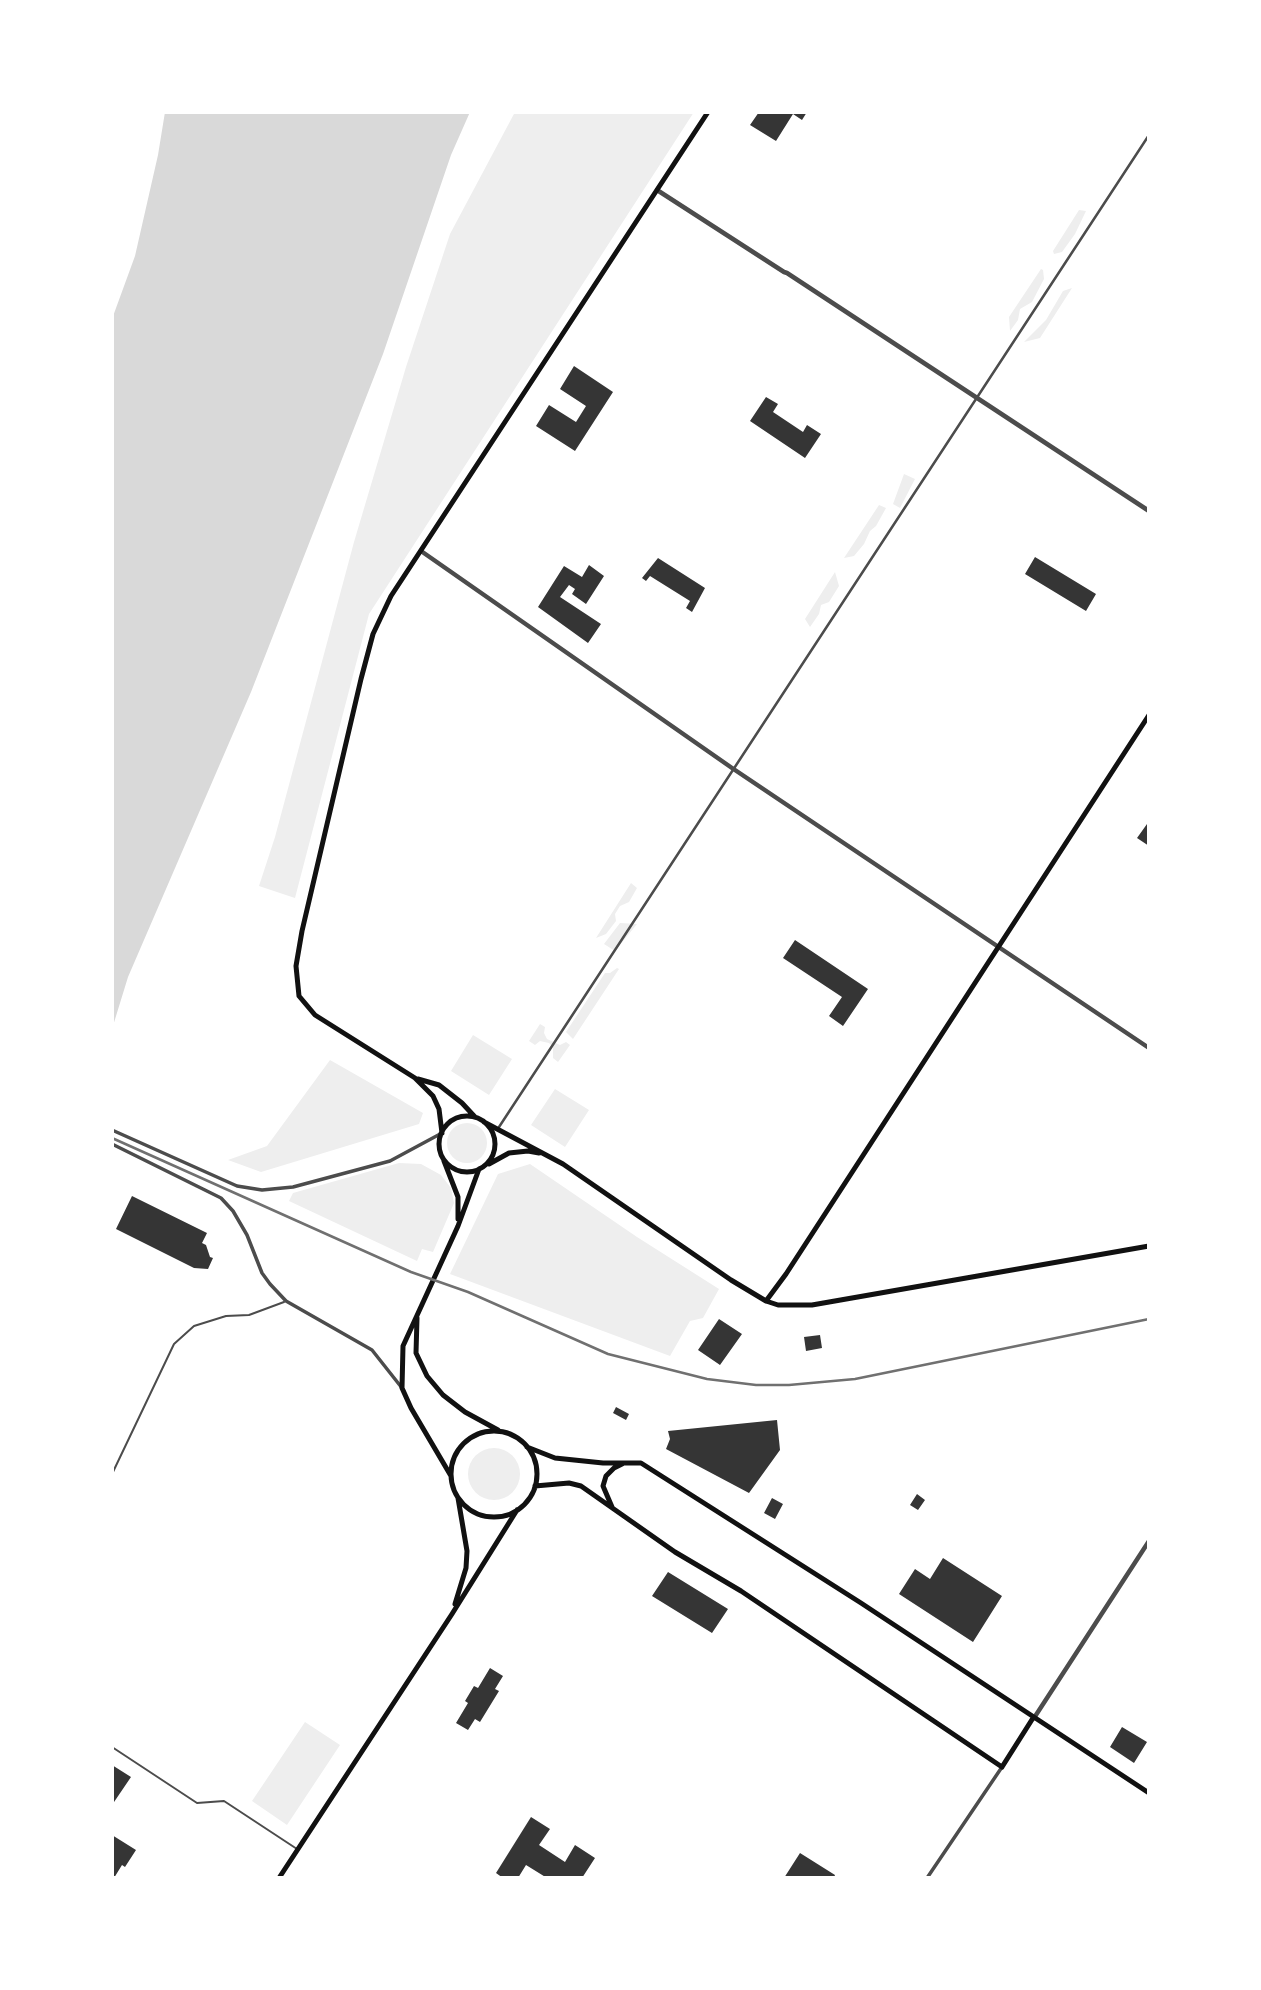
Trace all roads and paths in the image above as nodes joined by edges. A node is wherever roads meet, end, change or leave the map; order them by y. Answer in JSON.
{"nodes":[{"id":1,"x":708,"y":112,"type":"edge"},
{"id":2,"x":1149,"y":135,"type":"edge"},
{"id":3,"x":657,"y":190,"type":"junction"},
{"id":4,"x":976,"y":398,"type":"junction"},
{"id":5,"x":1149,"y":511,"type":"edge"},
{"id":6,"x":421,"y":551,"type":"junction"},
{"id":7,"x":1149,"y":715,"type":"edge"},
{"id":8,"x":732,"y":768,"type":"junction"},
{"id":9,"x":998,"y":948,"type":"junction"},
{"id":10,"x":1149,"y":1048,"type":"edge"},
{"id":11,"x":415,"y":1078,"type":"junction"},
{"id":12,"x":475,"y":1117,"type":"junction"},
{"id":13,"x":484,"y":1122,"type":"junction"},
{"id":14,"x":498,"y":1128,"type":"junction"},
{"id":15,"x":112,"y":1130,"type":"edge"},
{"id":16,"x":442,"y":1133,"type":"junction"},
{"id":17,"x":112,"y":1144,"type":"edge"},
{"id":18,"x":546,"y":1154,"type":"junction"},
{"id":19,"x":443,"y":1158,"type":"junction"},
{"id":20,"x":482,"y":1167,"type":"junction"},
{"id":21,"x":457,"y":1226,"type":"junction"},
{"id":22,"x":1149,"y":1247,"type":"edge"},
{"id":23,"x":286,"y":1301,"type":"junction"},
{"id":24,"x":766,"y":1301,"type":"junction"},
{"id":25,"x":417,"y":1313,"type":"junction"},
{"id":26,"x":402,"y":1388,"type":"junction"},
{"id":27,"x":501,"y":1432,"type":"junction"},
{"id":28,"x":527,"y":1447,"type":"junction"},
{"id":29,"x":624,"y":1463,"type":"junction"},
{"id":30,"x":112,"y":1474,"type":"edge"},
{"id":31,"x":451,"y":1476,"type":"junction"},
{"id":32,"x":535,"y":1486,"type":"junction"},
{"id":33,"x":458,"y":1498,"type":"junction"},
{"id":34,"x":613,"y":1509,"type":"junction"},
{"id":35,"x":516,"y":1510,"type":"junction"},
{"id":36,"x":1149,"y":1541,"type":"edge"},
{"id":37,"x":452,"y":1614,"type":"junction"},
{"id":38,"x":1033,"y":1718,"type":"junction"},
{"id":39,"x":112,"y":1747,"type":"edge"},
{"id":40,"x":1002,"y":1767,"type":"junction"},
{"id":41,"x":1149,"y":1794,"type":"edge"},
{"id":42,"x":298,"y":1849,"type":"junction"},
{"id":43,"x":279,"y":1878,"type":"edge"},
{"id":44,"x":927,"y":1878,"type":"edge"}],
"edges":[{"from":1,"to":3,"type":"main road"},
{"from":2,"to":4,"type":"street"},
{"from":3,"to":4,"type":"street"},
{"from":3,"to":6,"type":"main road"},
{"from":4,"to":5,"type":"street"},
{"from":4,"to":8,"type":"street"},
{"from":6,"to":8,"type":"street"},
{"from":6,"to":11,"type":"main road"},
{"from":7,"to":9,"type":"main road"},
{"from":8,"to":9,"type":"street"},
{"from":8,"to":14,"type":"street"},
{"from":9,"to":10,"type":"street"},
{"from":9,"to":24,"type":"main road"},
{"from":11,"to":12,"type":"main road"},
{"from":11,"to":16,"type":"main road"},
{"from":12,"to":13,"type":"main road"},
{"from":12,"to":16,"type":"main road"},
{"from":13,"to":14,"type":"main road"},
{"from":13,"to":20,"type":"main road"},
{"from":14,"to":18,"type":"main road"},
{"from":15,"to":16,"type":"street"},
{"from":16,"to":19,"type":"main road"},
{"from":17,"to":23,"type":"street"},
{"from":18,"to":20,"type":"main road"},
{"from":18,"to":24,"type":"main road"},
{"from":19,"to":20,"type":"main road"},
{"from":19,"to":21,"type":"main road"},
{"from":20,"to":21,"type":"main road"},
{"from":21,"to":25,"type":"main road"},
{"from":22,"to":24,"type":"main road"},
{"from":23,"to":26,"type":"street"},
{"from":23,"to":30,"type":"lane"},
{"from":25,"to":26,"type":"main road"},
{"from":25,"to":27,"type":"main road"},
{"from":26,"to":31,"type":"main road"},
{"from":27,"to":28,"type":"main road"},
{"from":27,"to":31,"type":"main road"},
{"from":28,"to":29,"type":"main road"},
{"from":28,"to":32,"type":"main road"},
{"from":29,"to":34,"type":"main road"},
{"from":29,"to":38,"type":"main road"},
{"from":31,"to":33,"type":"main road"},
{"from":32,"to":34,"type":"main road"},
{"from":32,"to":35,"type":"main road"},
{"from":33,"to":35,"type":"main road"},
{"from":33,"to":37,"type":"main road"},
{"from":34,"to":40,"type":"main road"},
{"from":35,"to":37,"type":"main road"},
{"from":36,"to":38,"type":"street"},
{"from":37,"to":42,"type":"main road"},
{"from":38,"to":40,"type":"main road"},
{"from":38,"to":41,"type":"main road"},
{"from":39,"to":42,"type":"lane"},
{"from":40,"to":44,"type":"street"},
{"from":42,"to":43,"type":"main road"}]}
